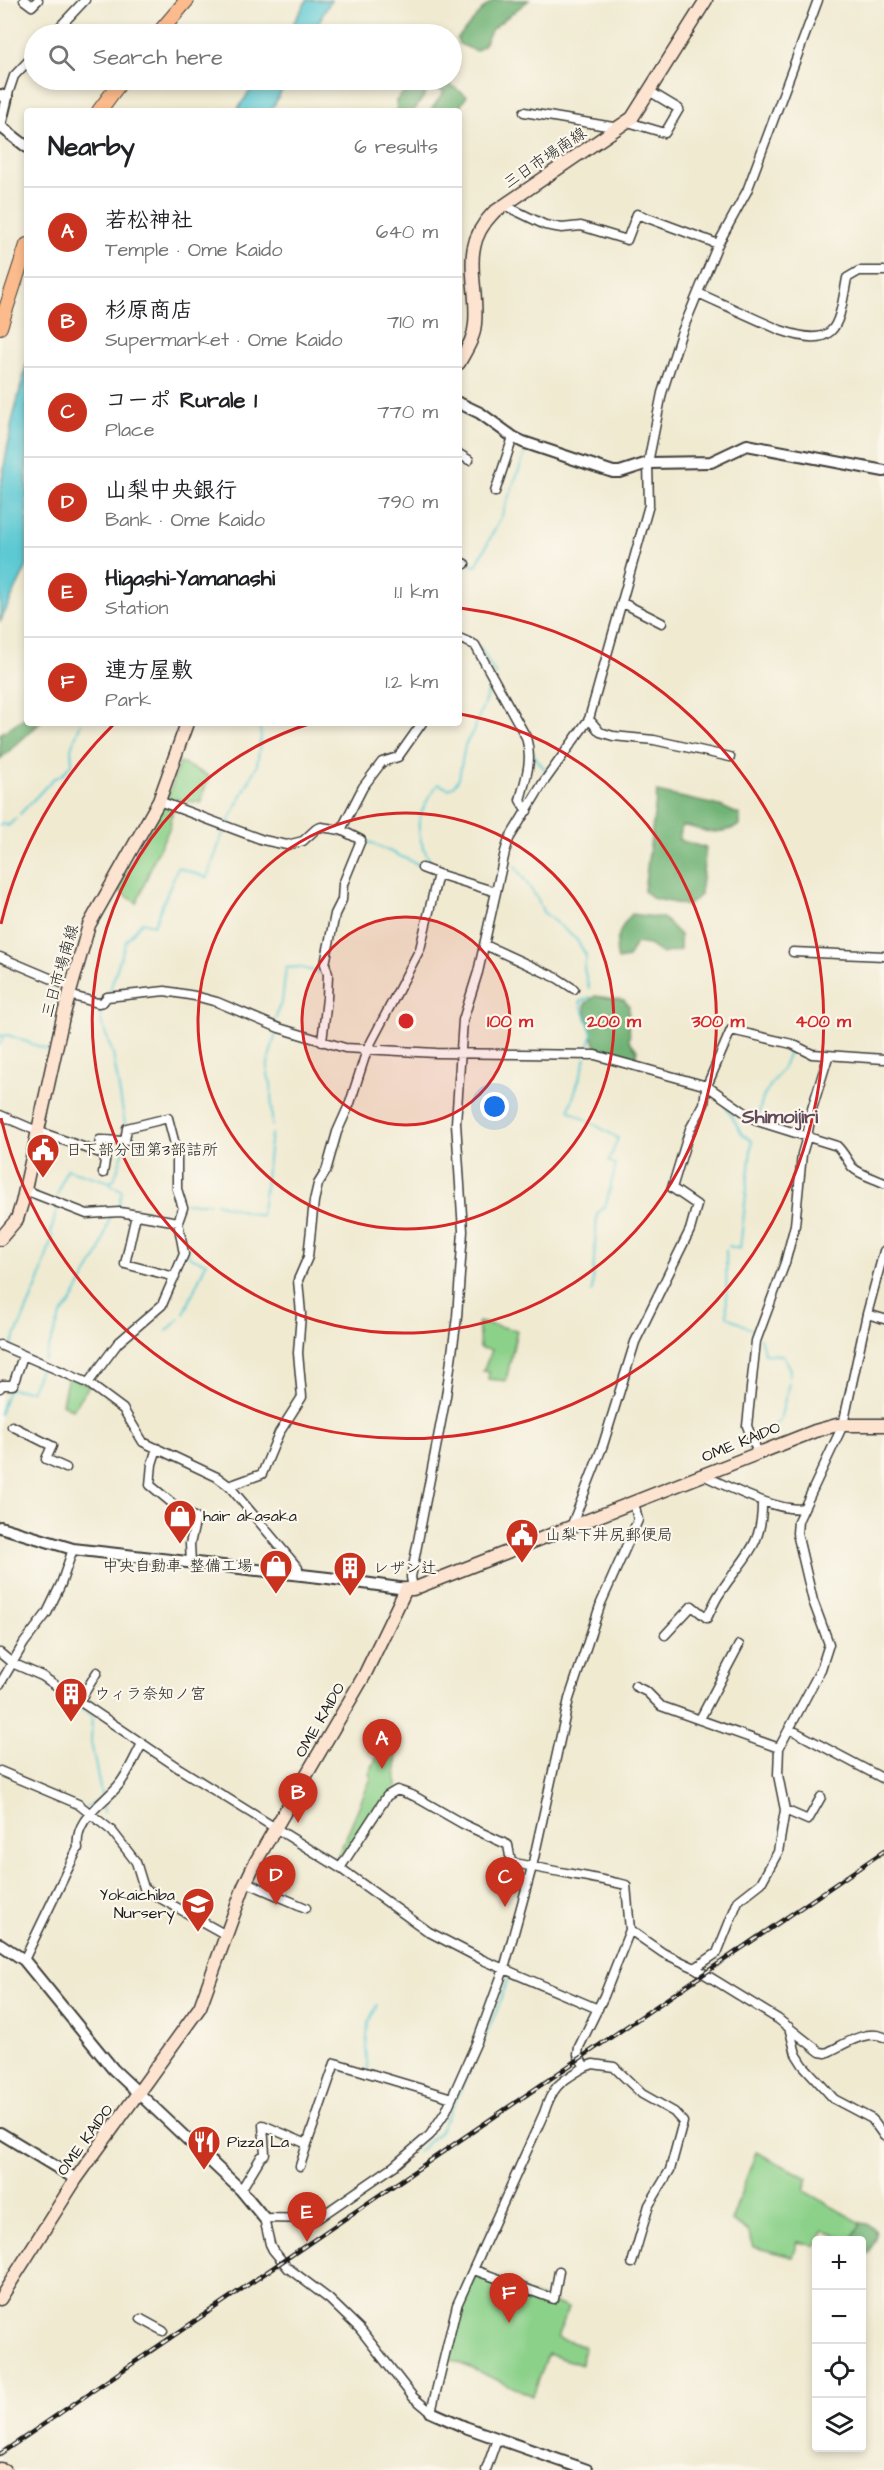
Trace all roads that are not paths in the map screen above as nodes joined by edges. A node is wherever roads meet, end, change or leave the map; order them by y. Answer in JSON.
{"nodes":[{"id":1,"x":24,"y":0,"type":"edge"},
{"id":2,"x":38,"y":0,"type":"edge"},
{"id":3,"x":86,"y":0,"type":"edge"},
{"id":4,"x":187,"y":0,"type":"edge"},
{"id":5,"x":706,"y":0,"type":"edge"},
{"id":6,"x":818,"y":0,"type":"edge"},
{"id":7,"x":63,"y":24,"type":"edge"},
{"id":8,"x":167,"y":24,"type":"edge"},
{"id":9,"x":24,"y":66,"type":"edge"},
{"id":10,"x":115,"y":90,"type":"edge"},
{"id":11,"x":649,"y":91,"type":"junction"},
{"id":12,"x":3,"y":96,"type":"edge"},
{"id":13,"x":101,"y":108,"type":"edge"},
{"id":14,"x":524,"y":112,"type":"dead end"},
{"id":15,"x":624,"y":125,"type":"junction"},
{"id":16,"x":0,"y":126,"type":"edge"},
{"id":17,"x":24,"y":145,"type":"edge"},
{"id":18,"x":504,"y":205,"type":"junction"},
{"id":19,"x":718,"y":244,"type":"junction"},
{"id":20,"x":24,"y":254,"type":"edge"},
{"id":21,"x":884,"y":271,"type":"edge"},
{"id":22,"x":699,"y":293,"type":"junction"},
{"id":23,"x":0,"y":327,"type":"edge"},
{"id":24,"x":462,"y":358,"type":"edge"},
{"id":25,"x":462,"y":404,"type":"edge"},
{"id":26,"x":513,"y":437,"type":"junction"},
{"id":27,"x":462,"y":456,"type":"edge"},
{"id":28,"x":470,"y":460,"type":"dead end"},
{"id":29,"x":648,"y":463,"type":"junction"},
{"id":30,"x":884,"y":471,"type":"edge"},
{"id":31,"x":495,"y":492,"type":"dead end"},
{"id":32,"x":623,"y":603,"type":"junction"},
{"id":33,"x":663,"y":623,"type":"dead end"},
{"id":34,"x":462,"y":639,"type":"edge"},
{"id":35,"x":590,"y":719,"type":"junction"},
{"id":36,"x":186,"y":726,"type":"edge"},
{"id":37,"x":420,"y":726,"type":"edge"},
{"id":38,"x":730,"y":757,"type":"dead end"},
{"id":39,"x":159,"y":801,"type":"junction"},
{"id":40,"x":527,"y":811,"type":"junction"},
{"id":41,"x":341,"y":830,"type":"junction"},
{"id":42,"x":422,"y":868,"type":"dead end"},
{"id":43,"x":438,"y":874,"type":"junction"},
{"id":44,"x":496,"y":892,"type":"junction"},
{"id":45,"x":485,"y":945,"type":"junction"},
{"id":46,"x":793,"y":952,"type":"dead end"},
{"id":47,"x":884,"y":956,"type":"edge"},
{"id":48,"x":0,"y":957,"type":"edge"},
{"id":49,"x":574,"y":989,"type":"dead end"},
{"id":50,"x":70,"y":991,"type":"junction"},
{"id":51,"x":322,"y":1042,"type":"junction"},
{"id":52,"x":367,"y":1050,"type":"junction"},
{"id":53,"x":460,"y":1053,"type":"junction"},
{"id":54,"x":828,"y":1057,"type":"junction"},
{"id":55,"x":884,"y":1059,"type":"edge"},
{"id":56,"x":706,"y":1090,"type":"junction"},
{"id":57,"x":0,"y":1115,"type":"edge"},
{"id":58,"x":38,"y":1131,"type":"junction"},
{"id":59,"x":807,"y":1137,"type":"junction"},
{"id":60,"x":98,"y":1151,"type":"junction"},
{"id":61,"x":103,"y":1173,"type":"dead end"},
{"id":62,"x":884,"y":1183,"type":"edge"},
{"id":63,"x":25,"y":1190,"type":"junction"},
{"id":64,"x":136,"y":1215,"type":"junction"},
{"id":65,"x":178,"y":1222,"type":"junction"},
{"id":66,"x":0,"y":1239,"type":"edge"},
{"id":67,"x":884,"y":1251,"type":"edge"},
{"id":68,"x":175,"y":1278,"type":"junction"},
{"id":69,"x":867,"y":1314,"type":"junction"},
{"id":70,"x":884,"y":1319,"type":"edge"},
{"id":71,"x":0,"y":1345,"type":"edge"},
{"id":72,"x":23,"y":1356,"type":"junction"},
{"id":73,"x":88,"y":1383,"type":"junction"},
{"id":74,"x":0,"y":1388,"type":"edge"},
{"id":75,"x":843,"y":1425,"type":"junction"},
{"id":76,"x":884,"y":1425,"type":"edge"},
{"id":77,"x":12,"y":1426,"type":"dead end"},
{"id":78,"x":157,"y":1448,"type":"junction"},
{"id":79,"x":758,"y":1454,"type":"junction"},
{"id":80,"x":66,"y":1468,"type":"dead end"},
{"id":81,"x":703,"y":1475,"type":"junction"},
{"id":82,"x":229,"y":1486,"type":"junction"},
{"id":83,"x":762,"y":1500,"type":"junction"},
{"id":84,"x":634,"y":1502,"type":"junction"},
{"id":85,"x":803,"y":1508,"type":"junction"},
{"id":86,"x":0,"y":1527,"type":"edge"},
{"id":87,"x":571,"y":1527,"type":"junction"},
{"id":88,"x":73,"y":1549,"type":"junction"},
{"id":89,"x":190,"y":1563,"type":"junction"},
{"id":90,"x":298,"y":1575,"type":"junction"},
{"id":91,"x":410,"y":1589,"type":"junction"},
{"id":92,"x":665,"y":1635,"type":"dead end"},
{"id":93,"x":739,"y":1645,"type":"dead end"},
{"id":94,"x":0,"y":1653,"type":"edge"},
{"id":95,"x":12,"y":1663,"type":"junction"},
{"id":96,"x":97,"y":1672,"type":"dead end"},
{"id":97,"x":0,"y":1684,"type":"edge"},
{"id":98,"x":635,"y":1686,"type":"dead end"},
{"id":99,"x":79,"y":1702,"type":"junction"},
{"id":100,"x":700,"y":1719,"type":"junction"},
{"id":101,"x":790,"y":1729,"type":"junction"},
{"id":102,"x":141,"y":1744,"type":"junction"},
{"id":103,"x":779,"y":1748,"type":"junction"},
{"id":104,"x":0,"y":1771,"type":"edge"},
{"id":105,"x":884,"y":1779,"type":"edge"},
{"id":106,"x":821,"y":1797,"type":"dead end"},
{"id":107,"x":786,"y":1810,"type":"junction"},
{"id":108,"x":87,"y":1811,"type":"junction"},
{"id":109,"x":275,"y":1830,"type":"junction"},
{"id":110,"x":532,"y":1867,"type":"junction"},
{"id":111,"x":340,"y":1868,"type":"junction"},
{"id":112,"x":246,"y":1882,"type":"junction"},
{"id":113,"x":306,"y":1908,"type":"dead end"},
{"id":114,"x":630,"y":1930,"type":"junction"},
{"id":115,"x":226,"y":1935,"type":"junction"},
{"id":116,"x":0,"y":1944,"type":"edge"},
{"id":117,"x":24,"y":1960,"type":"junction"},
{"id":118,"x":695,"y":1968,"type":"junction"},
{"id":119,"x":504,"y":1969,"type":"junction"},
{"id":120,"x":598,"y":2009,"type":"junction"},
{"id":121,"x":789,"y":2027,"type":"junction"},
{"id":122,"x":884,"y":2037,"type":"edge"},
{"id":123,"x":585,"y":2067,"type":"junction"},
{"id":124,"x":139,"y":2094,"type":"junction"},
{"id":125,"x":452,"y":2097,"type":"junction"},
{"id":126,"x":0,"y":2133,"type":"edge"},
{"id":127,"x":884,"y":2136,"type":"edge"},
{"id":128,"x":307,"y":2144,"type":"junction"},
{"id":129,"x":300,"y":2166,"type":"dead end"},
{"id":130,"x":76,"y":2179,"type":"junction"},
{"id":131,"x":241,"y":2190,"type":"junction"},
{"id":132,"x":264,"y":2218,"type":"junction"},
{"id":133,"x":632,"y":2263,"type":"dead end"},
{"id":134,"x":474,"y":2270,"type":"junction"},
{"id":135,"x":559,"y":2271,"type":"dead end"},
{"id":136,"x":1,"y":2296,"type":"edge"},
{"id":137,"x":141,"y":2319,"type":"dead end"},
{"id":138,"x":163,"y":2331,"type":"dead end"},
{"id":139,"x":431,"y":2412,"type":"junction"},
{"id":140,"x":497,"y":2439,"type":"junction"},
{"id":141,"x":486,"y":2470,"type":"edge"},
{"id":142,"x":587,"y":2470,"type":"edge"}],
"edges":[{"from":1,"to":2,"type":"street"},
{"from":3,"to":7,"type":"street"},
{"from":4,"to":8,"type":"highway"},
{"from":5,"to":11,"type":"main road","name":"三日市場南線"},
{"from":6,"to":19,"type":"street"},
{"from":9,"to":12,"type":"street"},
{"from":10,"to":13,"type":"highway"},
{"from":11,"to":15,"type":"main road","name":"三日市場南線"},
{"from":11,"to":15,"type":"street"},
{"from":12,"to":16,"type":"street"},
{"from":14,"to":15,"type":"street"},
{"from":15,"to":18,"type":"main road","name":"三日市場南線"},
{"from":16,"to":17,"type":"street"},
{"from":18,"to":19,"type":"street"},
{"from":18,"to":24,"type":"main road","name":"三日市場南線"},
{"from":19,"to":22,"type":"street"},
{"from":20,"to":23,"type":"highway"},
{"from":21,"to":22,"type":"street"},
{"from":22,"to":29,"type":"street"},
{"from":25,"to":26,"type":"street"},
{"from":26,"to":29,"type":"street"},
{"from":26,"to":31,"type":"street"},
{"from":27,"to":28,"type":"street"},
{"from":29,"to":30,"type":"street"},
{"from":29,"to":32,"type":"street"},
{"from":32,"to":33,"type":"street"},
{"from":32,"to":35,"type":"street"},
{"from":34,"to":40,"type":"street"},
{"from":35,"to":38,"type":"street"},
{"from":35,"to":40,"type":"street"},
{"from":36,"to":39,"type":"main road","name":"三日市場南線"},
{"from":37,"to":41,"type":"street"},
{"from":39,"to":41,"type":"street"},
{"from":39,"to":50,"type":"main road","name":"三日市場南線"},
{"from":40,"to":44,"type":"street"},
{"from":41,"to":51,"type":"street"},
{"from":42,"to":43,"type":"street"},
{"from":43,"to":44,"type":"street"},
{"from":43,"to":52,"type":"street"},
{"from":44,"to":45,"type":"street"},
{"from":45,"to":49,"type":"street"},
{"from":45,"to":53,"type":"street"},
{"from":46,"to":47,"type":"street"},
{"from":48,"to":50,"type":"street"},
{"from":50,"to":51,"type":"street"},
{"from":50,"to":58,"type":"main road","name":"三日市場南線"},
{"from":51,"to":52,"type":"street"},
{"from":52,"to":53,"type":"street"},
{"from":52,"to":82,"type":"street"},
{"from":53,"to":56,"type":"street"},
{"from":53,"to":91,"type":"street"},
{"from":54,"to":55,"type":"street"},
{"from":54,"to":56,"type":"street"},
{"from":54,"to":59,"type":"street"},
{"from":56,"to":59,"type":"street"},
{"from":56,"to":87,"type":"street"},
{"from":57,"to":58,"type":"street"},
{"from":58,"to":60,"type":"street"},
{"from":58,"to":63,"type":"main road","name":"三日市場南線"},
{"from":59,"to":62,"type":"street"},
{"from":59,"to":79,"type":"street"},
{"from":60,"to":61,"type":"street"},
{"from":60,"to":65,"type":"street"},
{"from":63,"to":64,"type":"street"},
{"from":63,"to":66,"type":"main road","name":"三日市場南線"},
{"from":64,"to":65,"type":"street"},
{"from":64,"to":68,"type":"street"},
{"from":65,"to":68,"type":"street"},
{"from":67,"to":69,"type":"street"},
{"from":68,"to":73,"type":"street"},
{"from":69,"to":70,"type":"street"},
{"from":69,"to":75,"type":"street"},
{"from":71,"to":72,"type":"street"},
{"from":72,"to":73,"type":"street"},
{"from":72,"to":74,"type":"street"},
{"from":73,"to":78,"type":"street"},
{"from":75,"to":76,"type":"main road","name":"OME KAIDO"},
{"from":75,"to":79,"type":"main road","name":"OME KAIDO"},
{"from":75,"to":85,"type":"street"},
{"from":77,"to":80,"type":"street"},
{"from":78,"to":82,"type":"street"},
{"from":78,"to":89,"type":"street"},
{"from":79,"to":81,"type":"main road","name":"OME KAIDO"},
{"from":81,"to":83,"type":"street"},
{"from":81,"to":84,"type":"main road","name":"OME KAIDO"},
{"from":82,"to":90,"type":"street"},
{"from":83,"to":85,"type":"street"},
{"from":83,"to":92,"type":"street"},
{"from":84,"to":87,"type":"main road","name":"OME KAIDO"},
{"from":84,"to":110,"type":"street"},
{"from":85,"to":101,"type":"street"},
{"from":86,"to":88,"type":"street"},
{"from":87,"to":91,"type":"main road","name":"OME KAIDO"},
{"from":88,"to":89,"type":"street"},
{"from":88,"to":95,"type":"street"},
{"from":89,"to":90,"type":"street"},
{"from":90,"to":91,"type":"street"},
{"from":91,"to":109,"type":"main road","name":"OME KAIDO"},
{"from":93,"to":100,"type":"street"},
{"from":94,"to":95,"type":"street"},
{"from":95,"to":97,"type":"street"},
{"from":95,"to":99,"type":"street"},
{"from":96,"to":99,"type":"street"},
{"from":98,"to":100,"type":"street"},
{"from":99,"to":102,"type":"street"},
{"from":100,"to":103,"type":"street"},
{"from":101,"to":103,"type":"street"},
{"from":101,"to":105,"type":"street"},
{"from":102,"to":108,"type":"street"},
{"from":102,"to":109,"type":"street"},
{"from":103,"to":107,"type":"street"},
{"from":104,"to":108,"type":"street"},
{"from":106,"to":107,"type":"street"},
{"from":107,"to":118,"type":"street"},
{"from":108,"to":115,"type":"street"},
{"from":108,"to":117,"type":"street"},
{"from":109,"to":111,"type":"street"},
{"from":109,"to":112,"type":"main road","name":"OME KAIDO"},
{"from":110,"to":111,"type":"street"},
{"from":110,"to":114,"type":"street"},
{"from":110,"to":119,"type":"street"},
{"from":111,"to":119,"type":"street"},
{"from":112,"to":113,"type":"street"},
{"from":112,"to":115,"type":"main road","name":"OME KAIDO"},
{"from":114,"to":118,"type":"street"},
{"from":114,"to":120,"type":"street"},
{"from":115,"to":124,"type":"main road","name":"OME KAIDO"},
{"from":116,"to":117,"type":"street"},
{"from":117,"to":124,"type":"street"},
{"from":118,"to":121,"type":"street"},
{"from":119,"to":120,"type":"street"},
{"from":119,"to":125,"type":"street"},
{"from":120,"to":123,"type":"street"},
{"from":121,"to":122,"type":"street"},
{"from":121,"to":127,"type":"street"},
{"from":123,"to":133,"type":"street"},
{"from":123,"to":134,"type":"street"},
{"from":124,"to":130,"type":"main road","name":"OME KAIDO"},
{"from":124,"to":131,"type":"street"},
{"from":125,"to":128,"type":"street"},
{"from":125,"to":132,"type":"street"},
{"from":126,"to":130,"type":"street"},
{"from":128,"to":129,"type":"street"},
{"from":128,"to":131,"type":"street"},
{"from":130,"to":136,"type":"main road","name":"OME KAIDO"},
{"from":131,"to":132,"type":"street"},
{"from":132,"to":139,"type":"street"},
{"from":134,"to":135,"type":"street"},
{"from":134,"to":139,"type":"street"},
{"from":137,"to":138,"type":"street"},
{"from":139,"to":140,"type":"street"},
{"from":140,"to":141,"type":"street"},
{"from":140,"to":142,"type":"street"}]}
